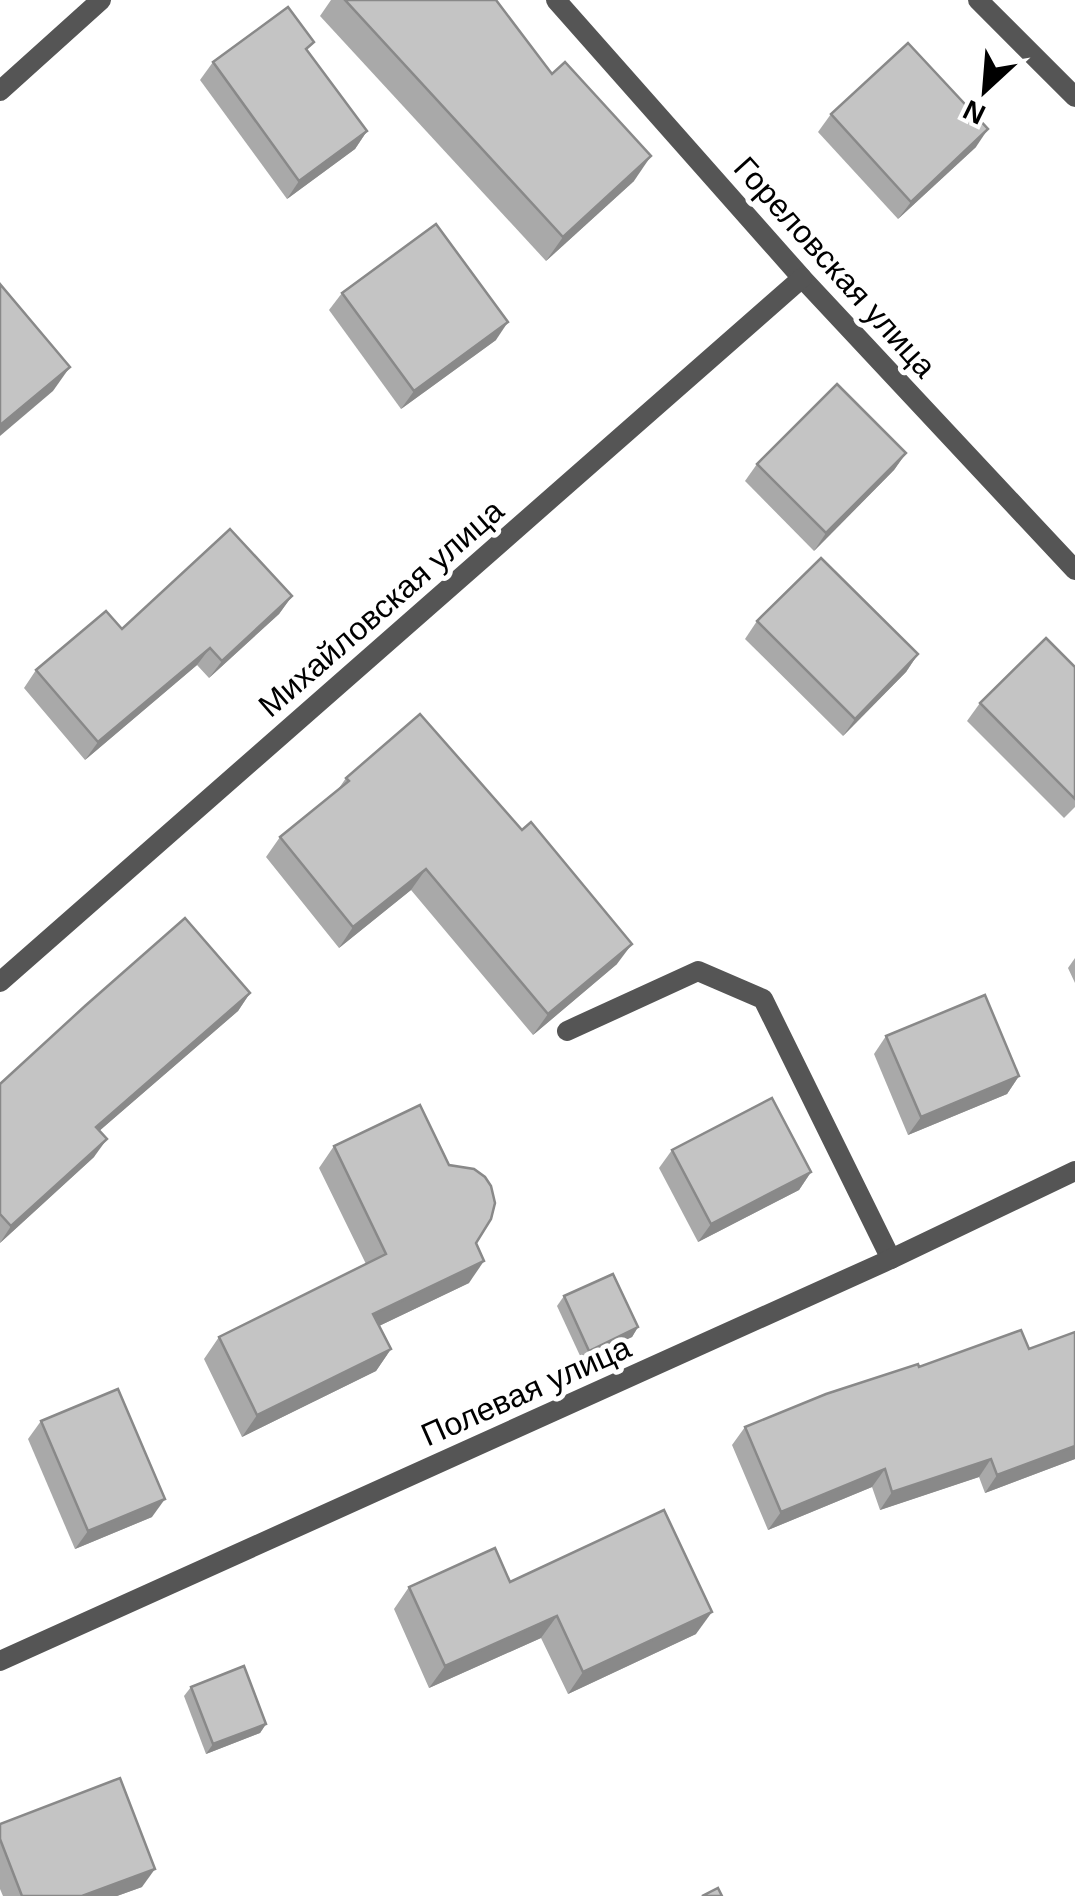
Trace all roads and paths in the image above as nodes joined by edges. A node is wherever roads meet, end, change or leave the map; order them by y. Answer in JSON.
{"nodes":[{"id":1,"x":101,"y":0,"type":"edge"},
{"id":2,"x":556,"y":0,"type":"edge"},
{"id":3,"x":978,"y":0,"type":"edge"},
{"id":4,"x":0,"y":91,"type":"edge"},
{"id":5,"x":1075,"y":98,"type":"edge"},
{"id":6,"x":802,"y":278,"type":"junction"},
{"id":7,"x":1075,"y":570,"type":"edge"},
{"id":8,"x":0,"y":982,"type":"edge"},
{"id":9,"x":567,"y":1031,"type":"edge"},
{"id":10,"x":1075,"y":1172,"type":"edge"},
{"id":11,"x":891,"y":1259,"type":"junction"},
{"id":12,"x":0,"y":1661,"type":"edge"}],
"edges":[{"from":1,"to":4,"type":"street"},
{"from":2,"to":6,"type":"street","name":"Гореловская улица"},
{"from":3,"to":5,"type":"street"},
{"from":6,"to":7,"type":"street","name":"Гореловская улица"},
{"from":6,"to":8,"type":"street","name":"Михайловская улица"},
{"from":9,"to":11,"type":"street"},
{"from":10,"to":11,"type":"street","name":"Полевая улица"},
{"from":11,"to":12,"type":"street","name":"Полевая улица"}]}
